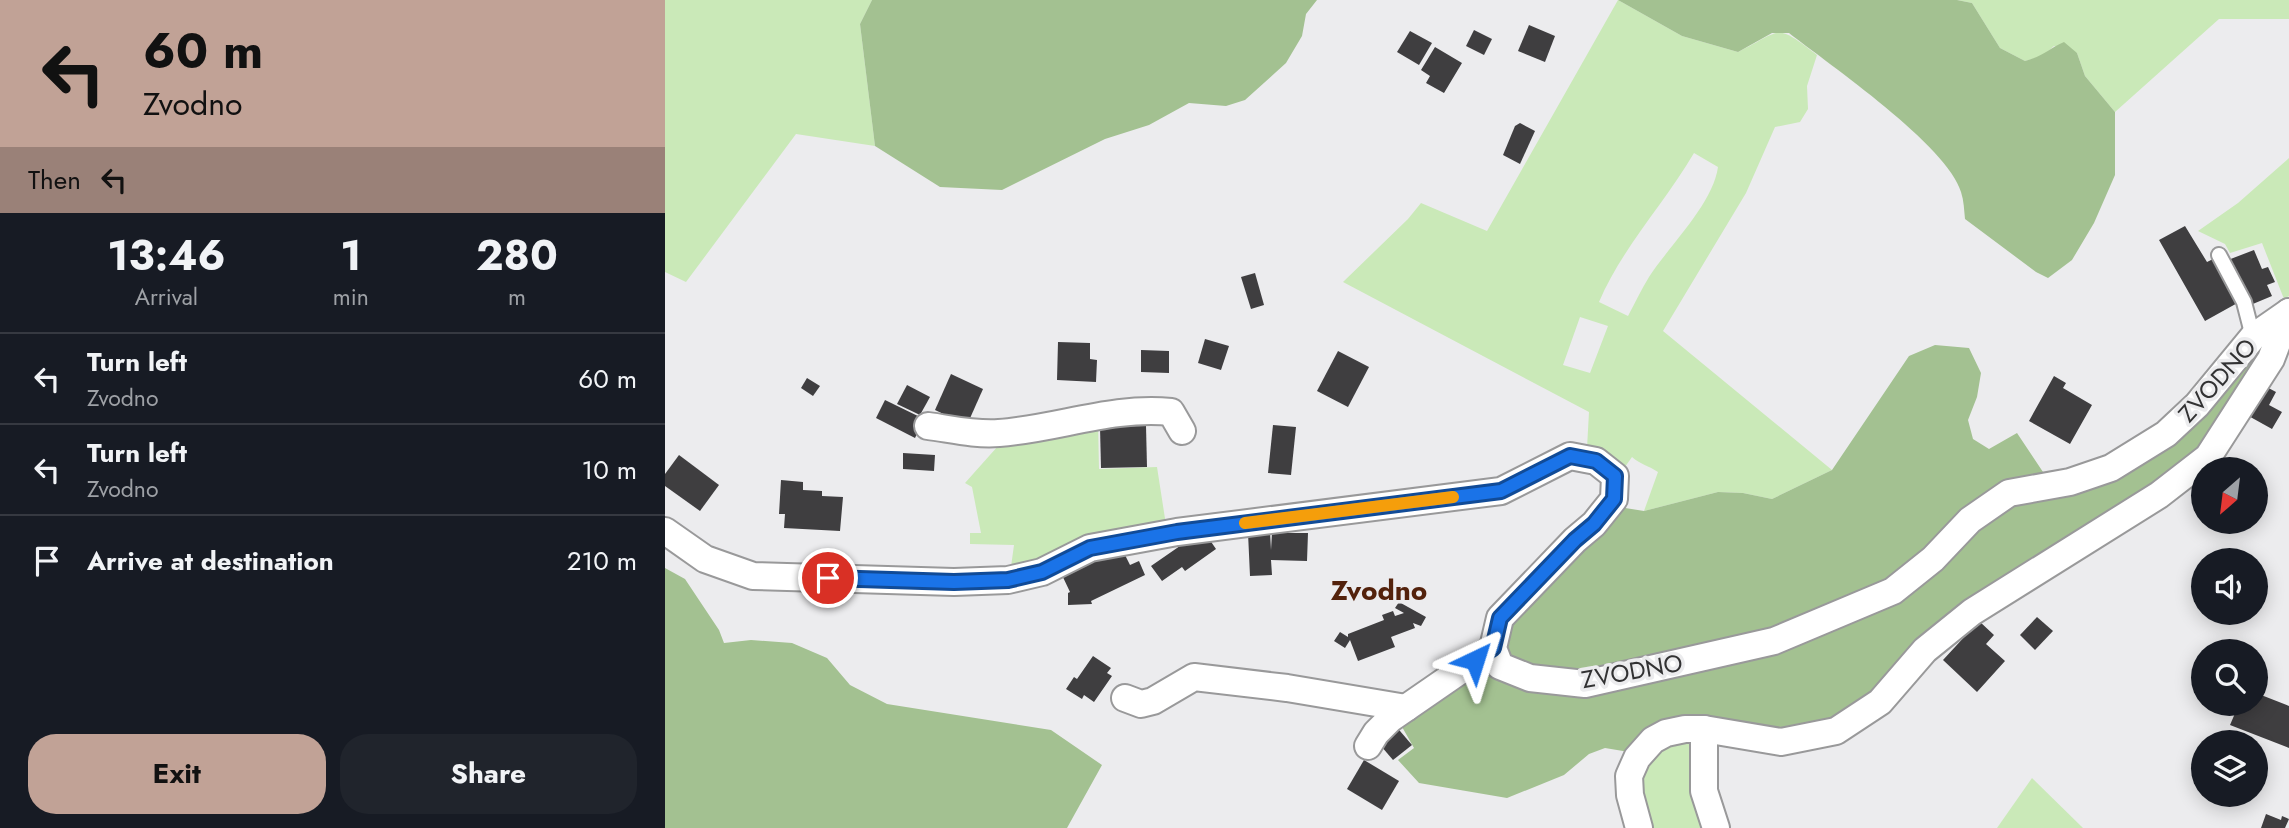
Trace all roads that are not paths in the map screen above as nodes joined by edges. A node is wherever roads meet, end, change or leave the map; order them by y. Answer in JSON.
{"nodes":[{"id":1,"x":2219,"y":255,"type":"dead end"},
{"id":2,"x":2289,"y":312,"type":"edge"},
{"id":3,"x":2253,"y":337,"type":"junction"},
{"id":4,"x":928,"y":426,"type":"dead end"},
{"id":5,"x":1182,"y":431,"type":"dead end"},
{"id":6,"x":665,"y":531,"type":"edge"},
{"id":7,"x":1493,"y":648,"type":"junction"},
{"id":8,"x":1125,"y":698,"type":"dead end"},
{"id":9,"x":1406,"y":708,"type":"junction"},
{"id":10,"x":1704,"y":729,"type":"junction"},
{"id":11,"x":1368,"y":746,"type":"dead end"},
{"id":12,"x":1639,"y":828,"type":"edge"},
{"id":13,"x":1716,"y":828,"type":"edge"}],
"edges":[{"from":1,"to":3,"type":"lane"},
{"from":2,"to":3,"type":"street","name":"ZVODNO"},
{"from":2,"to":10,"type":"street","name":"ZVODNO"},
{"from":3,"to":7,"type":"street","name":"ZVODNO"},
{"from":4,"to":5,"type":"street"},
{"from":6,"to":7,"type":"street"},
{"from":7,"to":9,"type":"street"},
{"from":8,"to":9,"type":"street"},
{"from":9,"to":11,"type":"street"},
{"from":10,"to":12,"type":"street","name":"ZVODNO"},
{"from":10,"to":13,"type":"street"}]}
